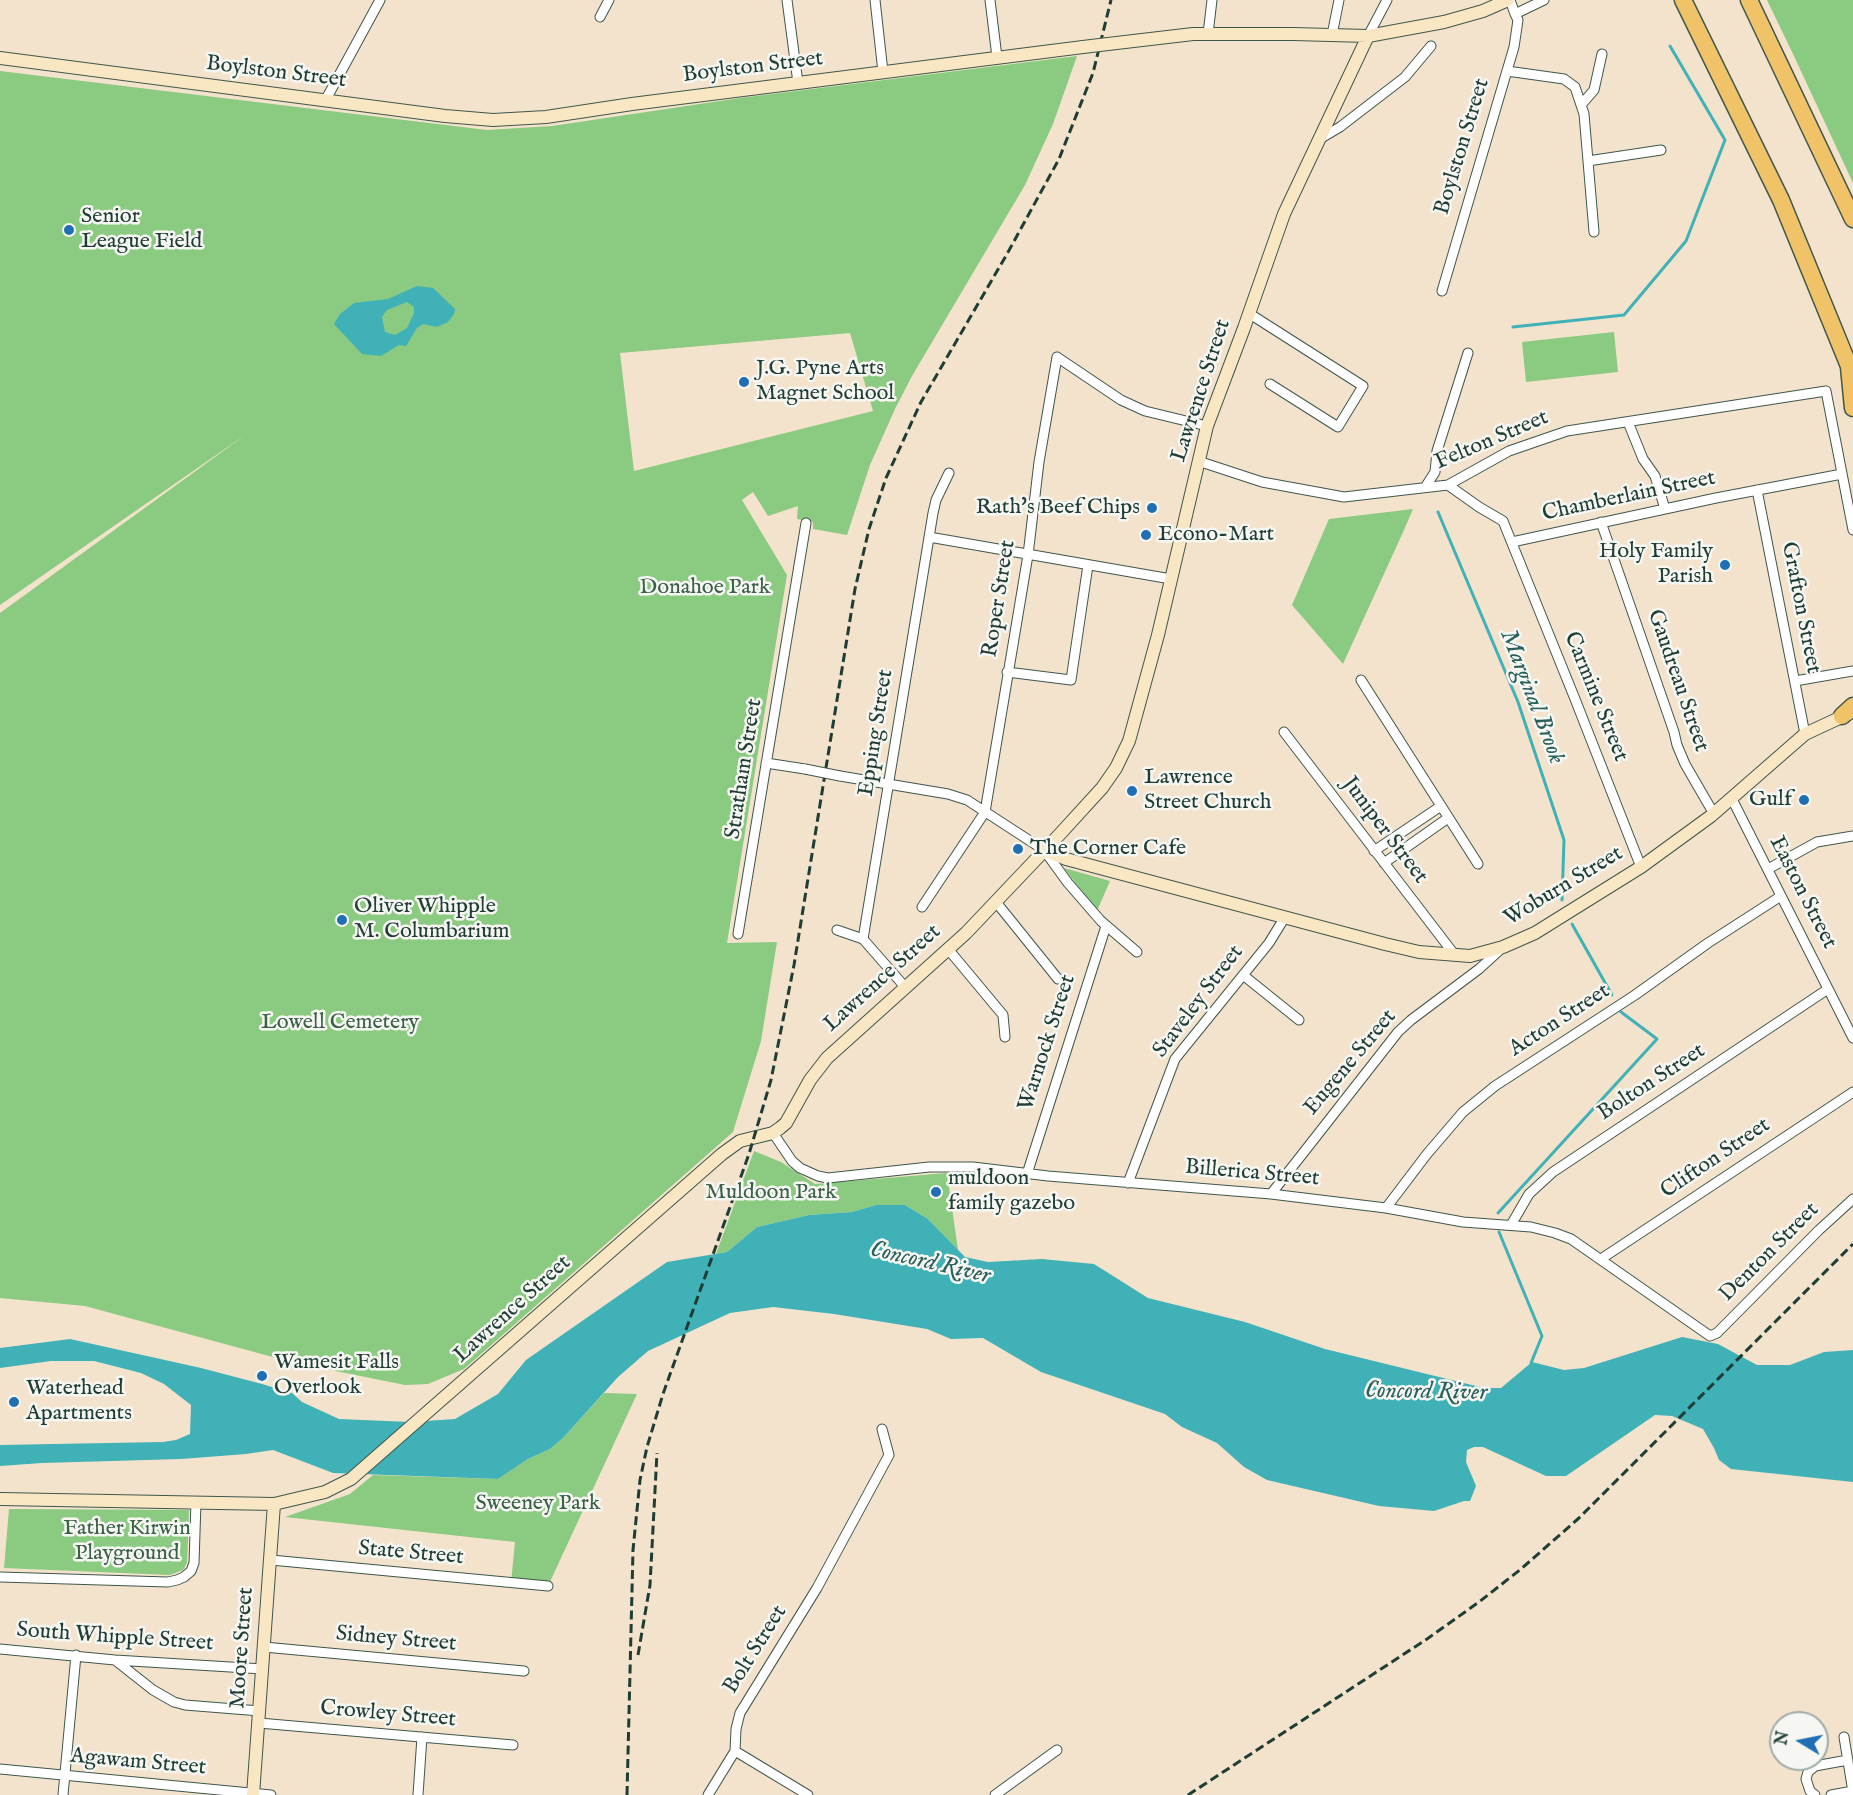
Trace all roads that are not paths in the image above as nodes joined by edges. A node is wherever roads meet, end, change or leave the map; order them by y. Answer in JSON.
{"nodes":[{"id":1,"x":380,"y":0,"type":"edge"},
{"id":2,"x":609,"y":0,"type":"edge"},
{"id":3,"x":788,"y":0,"type":"edge"},
{"id":4,"x":875,"y":0,"type":"edge"},
{"id":5,"x":990,"y":0,"type":"edge"},
{"id":6,"x":1212,"y":0,"type":"edge"},
{"id":7,"x":1339,"y":0,"type":"edge"},
{"id":8,"x":1387,"y":0,"type":"edge"},
{"id":9,"x":1509,"y":0,"type":"edge"},
{"id":10,"x":1544,"y":0,"type":"edge"},
{"id":11,"x":1683,"y":0,"type":"edge"},
{"id":12,"x":1749,"y":0,"type":"edge"},
{"id":13,"x":1515,"y":14,"type":"junction"},
{"id":14,"x":600,"y":17,"type":"dead end"},
{"id":15,"x":1208,"y":34,"type":"junction"},
{"id":16,"x":1332,"y":35,"type":"junction"},
{"id":17,"x":1368,"y":36,"type":"junction"},
{"id":18,"x":1431,"y":46,"type":"dead end"},
{"id":19,"x":1602,"y":54,"type":"dead end"},
{"id":20,"x":997,"y":57,"type":"junction"},
{"id":21,"x":0,"y":58,"type":"edge"},
{"id":22,"x":1507,"y":71,"type":"junction"},
{"id":23,"x":883,"y":72,"type":"junction"},
{"id":24,"x":798,"y":83,"type":"junction"},
{"id":25,"x":325,"y":101,"type":"junction"},
{"id":26,"x":1581,"y":105,"type":"junction"},
{"id":27,"x":1318,"y":140,"type":"junction"},
{"id":28,"x":1661,"y":150,"type":"dead end"},
{"id":29,"x":1588,"y":161,"type":"junction"},
{"id":30,"x":1853,"y":219,"type":"edge"},
{"id":31,"x":1594,"y":232,"type":"dead end"},
{"id":32,"x":1442,"y":291,"type":"dead end"},
{"id":33,"x":1250,"y":314,"type":"junction"},
{"id":34,"x":1468,"y":353,"type":"dead end"},
{"id":35,"x":1851,"y":371,"type":"edge"},
{"id":36,"x":1270,"y":384,"type":"dead end"},
{"id":37,"x":1853,"y":408,"type":"edge"},
{"id":38,"x":1628,"y":422,"type":"junction"},
{"id":39,"x":1207,"y":426,"type":"junction"},
{"id":40,"x":1198,"y":461,"type":"junction"},
{"id":41,"x":950,"y":473,"type":"dead end"},
{"id":42,"x":1842,"y":474,"type":"junction"},
{"id":43,"x":1448,"y":485,"type":"junction"},
{"id":44,"x":1426,"y":486,"type":"junction"},
{"id":45,"x":1757,"y":490,"type":"junction"},
{"id":46,"x":1665,"y":509,"type":"junction"},
{"id":47,"x":1601,"y":522,"type":"junction"},
{"id":48,"x":806,"y":523,"type":"dead end"},
{"id":49,"x":1853,"y":530,"type":"edge"},
{"id":50,"x":929,"y":537,"type":"junction"},
{"id":51,"x":1512,"y":542,"type":"junction"},
{"id":52,"x":1028,"y":555,"type":"junction"},
{"id":53,"x":1088,"y":565,"type":"junction"},
{"id":54,"x":1171,"y":579,"type":"junction"},
{"id":55,"x":1853,"y":670,"type":"edge"},
{"id":56,"x":1007,"y":672,"type":"junction"},
{"id":57,"x":1361,"y":681,"type":"dead end"},
{"id":58,"x":1795,"y":681,"type":"junction"},
{"id":59,"x":1850,"y":712,"type":"edge"},
{"id":60,"x":1284,"y":732,"type":"dead end"},
{"id":61,"x":1805,"y":734,"type":"junction"},
{"id":62,"x":766,"y":763,"type":"junction"},
{"id":63,"x":889,"y":784,"type":"junction"},
{"id":64,"x":1732,"y":799,"type":"junction"},
{"id":65,"x":1441,"y":806,"type":"junction"},
{"id":66,"x":985,"y":812,"type":"junction"},
{"id":67,"x":1714,"y":814,"type":"junction"},
{"id":68,"x":1448,"y":818,"type":"junction"},
{"id":69,"x":1853,"y":836,"type":"edge"},
{"id":70,"x":1044,"y":850,"type":"junction"},
{"id":71,"x":1374,"y":851,"type":"junction"},
{"id":72,"x":1384,"y":863,"type":"junction"},
{"id":73,"x":1478,"y":864,"type":"dead end"},
{"id":74,"x":1641,"y":867,"type":"junction"},
{"id":75,"x":1767,"y":869,"type":"junction"},
{"id":76,"x":1781,"y":896,"type":"junction"},
{"id":77,"x":996,"y":902,"type":"junction"},
{"id":78,"x":922,"y":907,"type":"dead end"},
{"id":79,"x":1285,"y":917,"type":"junction"},
{"id":80,"x":1106,"y":926,"type":"junction"},
{"id":81,"x":837,"y":930,"type":"dead end"},
{"id":82,"x":738,"y":934,"type":"dead end"},
{"id":83,"x":863,"y":939,"type":"junction"},
{"id":84,"x":1503,"y":947,"type":"junction"},
{"id":85,"x":948,"y":949,"type":"junction"},
{"id":86,"x":1137,"y":952,"type":"dead end"},
{"id":87,"x":1454,"y":954,"type":"junction"},
{"id":88,"x":1243,"y":975,"type":"junction"},
{"id":89,"x":1058,"y":979,"type":"dead end"},
{"id":90,"x":905,"y":987,"type":"junction"},
{"id":91,"x":1828,"y":988,"type":"junction"},
{"id":92,"x":1299,"y":1020,"type":"dead end"},
{"id":93,"x":1005,"y":1037,"type":"dead end"},
{"id":94,"x":1853,"y":1038,"type":"edge"},
{"id":95,"x":1853,"y":1092,"type":"edge"},
{"id":96,"x":773,"y":1132,"type":"junction"},
{"id":97,"x":1027,"y":1173,"type":"junction"},
{"id":98,"x":1128,"y":1183,"type":"junction"},
{"id":99,"x":1270,"y":1194,"type":"junction"},
{"id":100,"x":1853,"y":1199,"type":"edge"},
{"id":101,"x":1386,"y":1208,"type":"junction"},
{"id":102,"x":1511,"y":1225,"type":"junction"},
{"id":103,"x":1600,"y":1259,"type":"junction"},
{"id":104,"x":1714,"y":1335,"type":"joint"},
{"id":105,"x":882,"y":1429,"type":"dead end"},
{"id":106,"x":0,"y":1499,"type":"edge"},
{"id":107,"x":196,"y":1502,"type":"junction"},
{"id":108,"x":274,"y":1504,"type":"junction"},
{"id":109,"x":271,"y":1560,"type":"junction"},
{"id":110,"x":0,"y":1577,"type":"edge"},
{"id":111,"x":548,"y":1586,"type":"dead end"},
{"id":112,"x":264,"y":1647,"type":"junction"},
{"id":113,"x":0,"y":1649,"type":"edge"},
{"id":114,"x":75,"y":1655,"type":"junction"},
{"id":115,"x":115,"y":1660,"type":"junction"},
{"id":116,"x":263,"y":1669,"type":"junction"},
{"id":117,"x":524,"y":1671,"type":"dead end"},
{"id":118,"x":259,"y":1717,"type":"junction"},
{"id":119,"x":422,"y":1737,"type":"junction"},
{"id":120,"x":1844,"y":1737,"type":"dead end"},
{"id":121,"x":513,"y":1745,"type":"dead end"},
{"id":122,"x":1057,"y":1750,"type":"dead end"},
{"id":123,"x":735,"y":1751,"type":"junction"},
{"id":124,"x":1848,"y":1760,"type":"junction"},
{"id":125,"x":0,"y":1769,"type":"edge"},
{"id":126,"x":65,"y":1775,"type":"junction"},
{"id":127,"x":1853,"y":1792,"type":"edge"},
{"id":128,"x":253,"y":1794,"type":"edge"},
{"id":129,"x":63,"y":1795,"type":"edge"},
{"id":130,"x":272,"y":1795,"type":"edge"},
{"id":131,"x":418,"y":1795,"type":"edge"},
{"id":132,"x":708,"y":1795,"type":"edge"},
{"id":133,"x":808,"y":1795,"type":"edge"},
{"id":134,"x":995,"y":1795,"type":"edge"},
{"id":135,"x":1815,"y":1795,"type":"edge"},
{"id":136,"x":1831,"y":1795,"type":"edge"}],
"edges":[{"from":1,"to":25,"type":"street"},
{"from":2,"to":14,"type":"street"},
{"from":3,"to":24,"type":"street"},
{"from":4,"to":23,"type":"street"},
{"from":5,"to":20,"type":"street"},
{"from":6,"to":15,"type":"street"},
{"from":7,"to":16,"type":"street"},
{"from":8,"to":17,"type":"street"},
{"from":9,"to":13,"type":"street"},
{"from":9,"to":17,"type":"main road","name":"Boylston Street"},
{"from":10,"to":13,"type":"street"},
{"from":11,"to":35,"type":"highway"},
{"from":12,"to":30,"type":"highway"},
{"from":13,"to":22,"type":"street","name":"Boylston Street"},
{"from":15,"to":16,"type":"main road","name":"Boylston Street"},
{"from":15,"to":20,"type":"main road","name":"Boylston Street","bridge":true},
{"from":16,"to":17,"type":"main road","name":"Boylston Street"},
{"from":17,"to":27,"type":"main road","name":"Lawrence Street"},
{"from":18,"to":27,"type":"street"},
{"from":19,"to":26,"type":"street"},
{"from":20,"to":23,"type":"main road","name":"Boylston Street"},
{"from":21,"to":25,"type":"main road","name":"Boylston Street"},
{"from":22,"to":26,"type":"street"},
{"from":22,"to":32,"type":"street","name":"Boylston Street"},
{"from":23,"to":24,"type":"main road","name":"Boylston Street"},
{"from":24,"to":25,"type":"main road","name":"Boylston Street"},
{"from":26,"to":29,"type":"street"},
{"from":27,"to":33,"type":"main road","name":"Lawrence Street"},
{"from":28,"to":29,"type":"street"},
{"from":29,"to":31,"type":"street"},
{"from":33,"to":36,"type":"street"},
{"from":33,"to":39,"type":"main road","name":"Lawrence Street"},
{"from":34,"to":44,"type":"street"},
{"from":35,"to":37,"type":"highway"},
{"from":38,"to":42,"type":"street","name":"Felton Street"},
{"from":38,"to":43,"type":"street","name":"Felton Street"},
{"from":38,"to":46,"type":"street"},
{"from":39,"to":40,"type":"main road","name":"Lawrence Street"},
{"from":39,"to":52,"type":"street","name":"Roper Street"},
{"from":40,"to":44,"type":"street","name":"Felton Street"},
{"from":40,"to":54,"type":"main road","name":"Lawrence Street"},
{"from":41,"to":50,"type":"street","name":"Epping Street"},
{"from":42,"to":45,"type":"street","name":"Chamberlain Street"},
{"from":42,"to":49,"type":"street"},
{"from":43,"to":44,"type":"street","name":"Felton Street"},
{"from":43,"to":51,"type":"street"},
{"from":45,"to":46,"type":"street","name":"Chamberlain Street"},
{"from":45,"to":58,"type":"street","name":"Grafton Street"},
{"from":46,"to":47,"type":"street","name":"Chamberlain Street"},
{"from":47,"to":51,"type":"street","name":"Chamberlain Street"},
{"from":47,"to":67,"type":"street","name":"Gaudreau Street"},
{"from":48,"to":62,"type":"street","name":"Stratham Street"},
{"from":50,"to":52,"type":"street"},
{"from":50,"to":63,"type":"street","name":"Epping Street"},
{"from":51,"to":74,"type":"street","name":"Carmine Street"},
{"from":52,"to":53,"type":"street"},
{"from":52,"to":56,"type":"street","name":"Roper Street"},
{"from":53,"to":54,"type":"street"},
{"from":53,"to":56,"type":"street"},
{"from":54,"to":70,"type":"main road","name":"Lawrence Street"},
{"from":55,"to":58,"type":"street"},
{"from":56,"to":66,"type":"street","name":"Roper Street"},
{"from":57,"to":65,"type":"street"},
{"from":58,"to":61,"type":"street","name":"Grafton Street"},
{"from":59,"to":61,"type":"main road","name":"Woburn Street"},
{"from":60,"to":71,"type":"street","name":"Juniper Street"},
{"from":61,"to":64,"type":"main road","name":"Woburn Street"},
{"from":62,"to":63,"type":"street","bridge":true},
{"from":62,"to":82,"type":"street","name":"Stratham Street"},
{"from":63,"to":66,"type":"street"},
{"from":63,"to":83,"type":"street","name":"Epping Street"},
{"from":64,"to":67,"type":"main road","name":"Woburn Street"},
{"from":64,"to":75,"type":"street","name":"Easton Street"},
{"from":65,"to":68,"type":"street"},
{"from":65,"to":71,"type":"street"},
{"from":66,"to":70,"type":"street"},
{"from":66,"to":78,"type":"street"},
{"from":67,"to":74,"type":"main road","name":"Woburn Street"},
{"from":68,"to":72,"type":"street"},
{"from":68,"to":73,"type":"street"},
{"from":69,"to":75,"type":"street"},
{"from":70,"to":77,"type":"main road","name":"Lawrence Street"},
{"from":70,"to":79,"type":"main road","name":"Woburn Street"},
{"from":70,"to":80,"type":"street"},
{"from":71,"to":72,"type":"street","name":"Juniper Street"},
{"from":72,"to":87,"type":"street","name":"Juniper Street"},
{"from":74,"to":84,"type":"main road","name":"Woburn Street"},
{"from":75,"to":76,"type":"street","name":"Easton Street"},
{"from":76,"to":91,"type":"street","name":"Easton Street"},
{"from":76,"to":101,"type":"street","name":"Acton Street"},
{"from":77,"to":85,"type":"main road","name":"Lawrence Street"},
{"from":77,"to":89,"type":"street"},
{"from":79,"to":87,"type":"main road","name":"Woburn Street"},
{"from":79,"to":88,"type":"street","name":"Staveley Street"},
{"from":80,"to":86,"type":"street"},
{"from":80,"to":97,"type":"street","name":"Warnock Street"},
{"from":81,"to":83,"type":"street"},
{"from":83,"to":90,"type":"street"},
{"from":84,"to":87,"type":"main road","name":"Woburn Street"},
{"from":84,"to":99,"type":"street","name":"Eugene Street"},
{"from":85,"to":90,"type":"main road","name":"Lawrence Street"},
{"from":85,"to":93,"type":"street"},
{"from":88,"to":92,"type":"street"},
{"from":88,"to":98,"type":"street","name":"Staveley Street"},
{"from":90,"to":96,"type":"main road","name":"Lawrence Street"},
{"from":91,"to":94,"type":"street","name":"Easton Street"},
{"from":91,"to":102,"type":"street","name":"Bolton Street"},
{"from":95,"to":103,"type":"street","name":"Clifton Street"},
{"from":96,"to":97,"type":"street","name":"Billerica Street"},
{"from":96,"to":108,"type":"main road","name":"Lawrence Street"},
{"from":97,"to":98,"type":"street","name":"Billerica Street"},
{"from":98,"to":99,"type":"street","name":"Billerica Street"},
{"from":99,"to":101,"type":"street","name":"Billerica Street"},
{"from":100,"to":104,"type":"street","name":"Denton Street"},
{"from":101,"to":102,"type":"street","name":"Billerica Street"},
{"from":102,"to":103,"type":"street","name":"Billerica Street"},
{"from":103,"to":104,"type":"street","name":"Billerica Street"},
{"from":105,"to":123,"type":"street","name":"Bolt Street"},
{"from":106,"to":107,"type":"main road","name":"Lawrence Street"},
{"from":107,"to":108,"type":"main road","name":"Lawrence Street"},
{"from":107,"to":110,"type":"street"},
{"from":108,"to":109,"type":"main road","name":"Moore Street"},
{"from":109,"to":111,"type":"street","name":"State Street"},
{"from":109,"to":112,"type":"main road","name":"Moore Street"},
{"from":112,"to":116,"type":"main road","name":"Moore Street"},
{"from":112,"to":117,"type":"street","name":"Sidney Street"},
{"from":113,"to":114,"type":"street","name":"South Whipple Street"},
{"from":114,"to":115,"type":"street","name":"South Whipple Street"},
{"from":114,"to":126,"type":"street"},
{"from":115,"to":116,"type":"street","name":"South Whipple Street"},
{"from":115,"to":118,"type":"street","name":"Crowley Street"},
{"from":116,"to":118,"type":"main road","name":"Moore Street"},
{"from":118,"to":119,"type":"street","name":"Crowley Street"},
{"from":118,"to":128,"type":"main road","name":"Moore Street"},
{"from":119,"to":121,"type":"street","name":"Crowley Street"},
{"from":119,"to":131,"type":"street"},
{"from":120,"to":124,"type":"street"},
{"from":122,"to":134,"type":"street"},
{"from":123,"to":132,"type":"street"},
{"from":123,"to":133,"type":"street"},
{"from":124,"to":127,"type":"street"},
{"from":124,"to":135,"type":"street"},
{"from":125,"to":126,"type":"street","name":"Agawam Street"},
{"from":126,"to":128,"type":"street","name":"Agawam Street"},
{"from":126,"to":129,"type":"street"},
{"from":127,"to":136,"type":"street"},
{"from":128,"to":130,"type":"street","name":"Agawam Street"}]}
